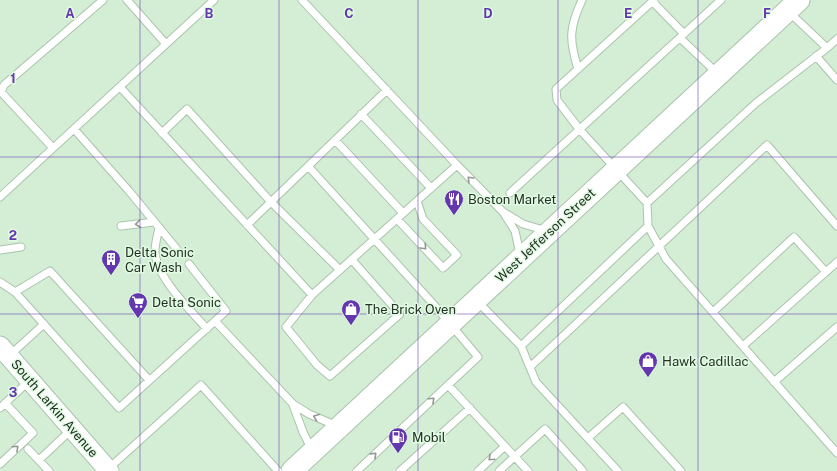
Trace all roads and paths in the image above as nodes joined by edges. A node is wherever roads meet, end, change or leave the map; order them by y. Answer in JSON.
{"nodes":[{"id":1,"x":103,"y":0,"type":"edge"},
{"id":2,"x":127,"y":0,"type":"edge"},
{"id":3,"x":214,"y":0,"type":"edge"},
{"id":4,"x":302,"y":0,"type":"edge"},
{"id":5,"x":582,"y":0,"type":"edge"},
{"id":6,"x":721,"y":0,"type":"edge"},
{"id":7,"x":654,"y":1,"type":"edge"},
{"id":8,"x":793,"y":5,"type":"edge"},
{"id":9,"x":682,"y":36,"type":"junction"},
{"id":10,"x":837,"y":39,"type":"edge"},
{"id":11,"x":166,"y":44,"type":"junction"},
{"id":12,"x":827,"y":48,"type":"junction"},
{"id":13,"x":816,"y":56,"type":"junction"},
{"id":14,"x":578,"y":69,"type":"junction"},
{"id":15,"x":719,"y":74,"type":"junction"},
{"id":16,"x":837,"y":80,"type":"edge"},
{"id":17,"x":120,"y":87,"type":"junction"},
{"id":18,"x":387,"y":90,"type":"junction"},
{"id":19,"x":362,"y":114,"type":"junction"},
{"id":20,"x":74,"y":129,"type":"junction"},
{"id":21,"x":580,"y":130,"type":"junction"},
{"id":22,"x":162,"y":133,"type":"junction"},
{"id":23,"x":335,"y":140,"type":"junction"},
{"id":24,"x":53,"y":148,"type":"junction"},
{"id":25,"x":457,"y":165,"type":"junction"},
{"id":26,"x":308,"y":166,"type":"junction"},
{"id":27,"x":616,"y":169,"type":"junction"},
{"id":28,"x":431,"y":188,"type":"junction"},
{"id":29,"x":510,"y":193,"type":"dead end"},
{"id":30,"x":0,"y":197,"type":"edge"},
{"id":31,"x":417,"y":201,"type":"junction"},
{"id":32,"x":271,"y":202,"type":"junction"},
{"id":33,"x":647,"y":203,"type":"junction"},
{"id":34,"x":503,"y":212,"type":"junction"},
{"id":35,"x":403,"y":213,"type":"junction"},
{"id":36,"x":397,"y":219,"type":"junction"},
{"id":37,"x":154,"y":222,"type":"junction"},
{"id":38,"x":247,"y":225,"type":"junction"},
{"id":39,"x":121,"y":226,"type":"dead end"},
{"id":40,"x":648,"y":226,"type":"junction"},
{"id":41,"x":837,"y":226,"type":"edge"},
{"id":42,"x":159,"y":228,"type":"junction"},
{"id":43,"x":549,"y":232,"type":"junction"},
{"id":44,"x":375,"y":239,"type":"junction"},
{"id":45,"x":659,"y":246,"type":"junction"},
{"id":46,"x":21,"y":247,"type":"dead end"},
{"id":47,"x":176,"y":248,"type":"dead end"},
{"id":48,"x":0,"y":250,"type":"edge"},
{"id":49,"x":520,"y":259,"type":"junction"},
{"id":50,"x":352,"y":260,"type":"junction"},
{"id":51,"x":837,"y":262,"type":"edge"},
{"id":52,"x":189,"y":264,"type":"dead end"},
{"id":53,"x":340,"y":270,"type":"junction"},
{"id":54,"x":826,"y":272,"type":"junction"},
{"id":55,"x":0,"y":282,"type":"edge"},
{"id":56,"x":15,"y":292,"type":"junction"},
{"id":57,"x":312,"y":295,"type":"junction"},
{"id":58,"x":476,"y":300,"type":"junction"},
{"id":59,"x":713,"y":312,"type":"junction"},
{"id":60,"x":43,"y":321,"type":"junction"},
{"id":61,"x":215,"y":321,"type":"junction"},
{"id":62,"x":451,"y":323,"type":"junction"},
{"id":63,"x":837,"y":327,"type":"edge"},
{"id":64,"x":207,"y":329,"type":"junction"},
{"id":65,"x":521,"y":346,"type":"junction"},
{"id":66,"x":743,"y":346,"type":"junction"},
{"id":67,"x":5,"y":351,"type":"edge"},
{"id":68,"x":530,"y":367,"type":"junction"},
{"id":69,"x":30,"y":380,"type":"junction"},
{"id":70,"x":149,"y":380,"type":"junction"},
{"id":71,"x":774,"y":382,"type":"junction"},
{"id":72,"x":448,"y":385,"type":"junction"},
{"id":73,"x":293,"y":404,"type":"junction"},
{"id":74,"x":2,"y":406,"type":"edge"},
{"id":75,"x":470,"y":408,"type":"junction"},
{"id":76,"x":339,"y":427,"type":"junction"},
{"id":77,"x":73,"y":429,"type":"junction"},
{"id":78,"x":588,"y":438,"type":"junction"},
{"id":79,"x":505,"y":446,"type":"junction"},
{"id":80,"x":28,"y":449,"type":"dead end"},
{"id":81,"x":837,"y":453,"type":"edge"},
{"id":82,"x":515,"y":457,"type":"junction"},
{"id":83,"x":39,"y":460,"type":"junction"},
{"id":84,"x":0,"y":464,"type":"edge"},
{"id":85,"x":303,"y":464,"type":"edge"},
{"id":86,"x":108,"y":470,"type":"edge"},
{"id":87,"x":49,"y":471,"type":"edge"},
{"id":88,"x":278,"y":471,"type":"edge"},
{"id":89,"x":357,"y":471,"type":"edge"},
{"id":90,"x":400,"y":471,"type":"edge"},
{"id":91,"x":478,"y":471,"type":"edge"},
{"id":92,"x":499,"y":471,"type":"edge"},
{"id":93,"x":528,"y":471,"type":"edge"},
{"id":94,"x":583,"y":471,"type":"edge"},
{"id":95,"x":618,"y":471,"type":"edge"},
{"id":96,"x":681,"y":471,"type":"edge"}],
"edges":[{"from":1,"to":24,"type":"lane"},
{"from":2,"to":11,"type":"lane"},
{"from":3,"to":11,"type":"lane"},
{"from":4,"to":18,"type":"lane"},
{"from":5,"to":14,"type":"lane"},
{"from":6,"to":9,"type":"lane"},
{"from":7,"to":9,"type":"lane"},
{"from":7,"to":14,"type":"lane"},
{"from":8,"to":12,"type":"lane"},
{"from":8,"to":15,"type":"main road","name":"West Jefferson Street"},
{"from":9,"to":15,"type":"lane"},
{"from":9,"to":21,"type":"lane"},
{"from":10,"to":12,"type":"lane"},
{"from":11,"to":17,"type":"lane"},
{"from":12,"to":13,"type":"lane"},
{"from":13,"to":16,"type":"lane"},
{"from":13,"to":33,"type":"lane"},
{"from":14,"to":21,"type":"lane"},
{"from":15,"to":27,"type":"main road","name":"West Jefferson Street"},
{"from":17,"to":20,"type":"lane"},
{"from":17,"to":22,"type":"lane"},
{"from":18,"to":19,"type":"lane"},
{"from":18,"to":25,"type":"lane"},
{"from":19,"to":23,"type":"lane"},
{"from":19,"to":28,"type":"lane"},
{"from":20,"to":24,"type":"lane"},
{"from":20,"to":37,"type":"lane"},
{"from":21,"to":27,"type":"lane"},
{"from":21,"to":29,"type":"lane"},
{"from":22,"to":32,"type":"lane"},
{"from":22,"to":38,"type":"lane"},
{"from":23,"to":26,"type":"lane"},
{"from":23,"to":35,"type":"lane"},
{"from":24,"to":30,"type":"lane"},
{"from":25,"to":28,"type":"lane"},
{"from":34,"to":25,"type":"lane","one_way":true},
{"from":26,"to":32,"type":"lane"},
{"from":26,"to":44,"type":"lane"},
{"from":27,"to":33,"type":"lane"},
{"from":27,"to":43,"type":"main road","name":"West Jefferson Street"},
{"from":28,"to":31,"type":"lane"},
{"from":31,"to":35,"type":"lane"},
{"from":36,"to":31,"type":"lane","one_way":true},
{"from":32,"to":38,"type":"lane"},
{"from":32,"to":53,"type":"lane"},
{"from":33,"to":40,"type":"lane"},
{"from":34,"to":43,"type":"lane"},
{"from":34,"to":49,"type":"lane"},
{"from":35,"to":36,"type":"lane"},
{"from":36,"to":44,"type":"lane"},
{"from":37,"to":39,"type":"lane","one_way":true},
{"from":37,"to":42,"type":"lane"},
{"from":38,"to":57,"type":"lane"},
{"from":40,"to":45,"type":"lane"},
{"from":40,"to":65,"type":"lane"},
{"from":41,"to":45,"type":"lane"},
{"from":42,"to":47,"type":"lane"},
{"from":42,"to":64,"type":"lane"},
{"from":43,"to":49,"type":"main road","name":"West Jefferson Street"},
{"from":44,"to":50,"type":"lane"},
{"from":44,"to":62,"type":"lane"},
{"from":45,"to":59,"type":"lane"},
{"from":45,"to":68,"type":"lane"},
{"from":46,"to":48,"type":"lane"},
{"from":49,"to":58,"type":"main road","name":"West Jefferson Street"},
{"from":50,"to":53,"type":"lane"},
{"from":50,"to":57,"type":"lane"},
{"from":51,"to":54,"type":"lane"},
{"from":52,"to":61,"type":"lane"},
{"from":53,"to":57,"type":"lane"},
{"from":54,"to":59,"type":"lane"},
{"from":54,"to":66,"type":"lane"},
{"from":55,"to":56,"type":"lane"},
{"from":56,"to":60,"type":"lane"},
{"from":56,"to":70,"type":"lane"},
{"from":58,"to":62,"type":"main road","name":"West Jefferson Street"},
{"from":58,"to":65,"type":"lane"},
{"from":59,"to":66,"type":"lane"},
{"from":60,"to":67,"type":"lane"},
{"from":60,"to":70,"type":"lane"},
{"from":61,"to":64,"type":"lane"},
{"from":61,"to":73,"type":"lane"},
{"from":62,"to":72,"type":"lane"},
{"from":62,"to":76,"type":"main road","name":"West Jefferson Street"},
{"from":63,"to":71,"type":"lane"},
{"from":64,"to":70,"type":"lane"},
{"from":65,"to":68,"type":"lane"},
{"from":66,"to":71,"type":"lane"},
{"from":67,"to":69,"type":"main road","name":"South Larkin Avenue"},
{"from":68,"to":78,"type":"lane"},
{"from":69,"to":74,"type":"lane"},
{"from":69,"to":77,"type":"main road","name":"South Larkin Avenue"},
{"from":71,"to":81,"type":"lane"},
{"from":72,"to":75,"type":"lane"},
{"from":89,"to":72,"type":"lane","one_way":true},
{"from":76,"to":73,"type":"lane","one_way":true},
{"from":73,"to":85,"type":"lane"},
{"from":84,"to":74,"type":"lane","one_way":true},
{"from":75,"to":79,"type":"lane"},
{"from":75,"to":90,"type":"lane"},
{"from":76,"to":85,"type":"main road","name":"West Jefferson Street"},
{"from":77,"to":83,"type":"lane"},
{"from":77,"to":86,"type":"main road","name":"South Larkin Avenue"},
{"from":78,"to":95,"type":"lane"},
{"from":78,"to":96,"type":"lane"},
{"from":79,"to":82,"type":"lane"},
{"from":79,"to":91,"type":"lane","one_way":true},
{"from":80,"to":83,"type":"lane"},
{"from":82,"to":92,"type":"lane"},
{"from":82,"to":93,"type":"lane"},
{"from":82,"to":94,"type":"lane"},
{"from":83,"to":87,"type":"lane"},
{"from":86,"to":88,"type":"lane"}]}
